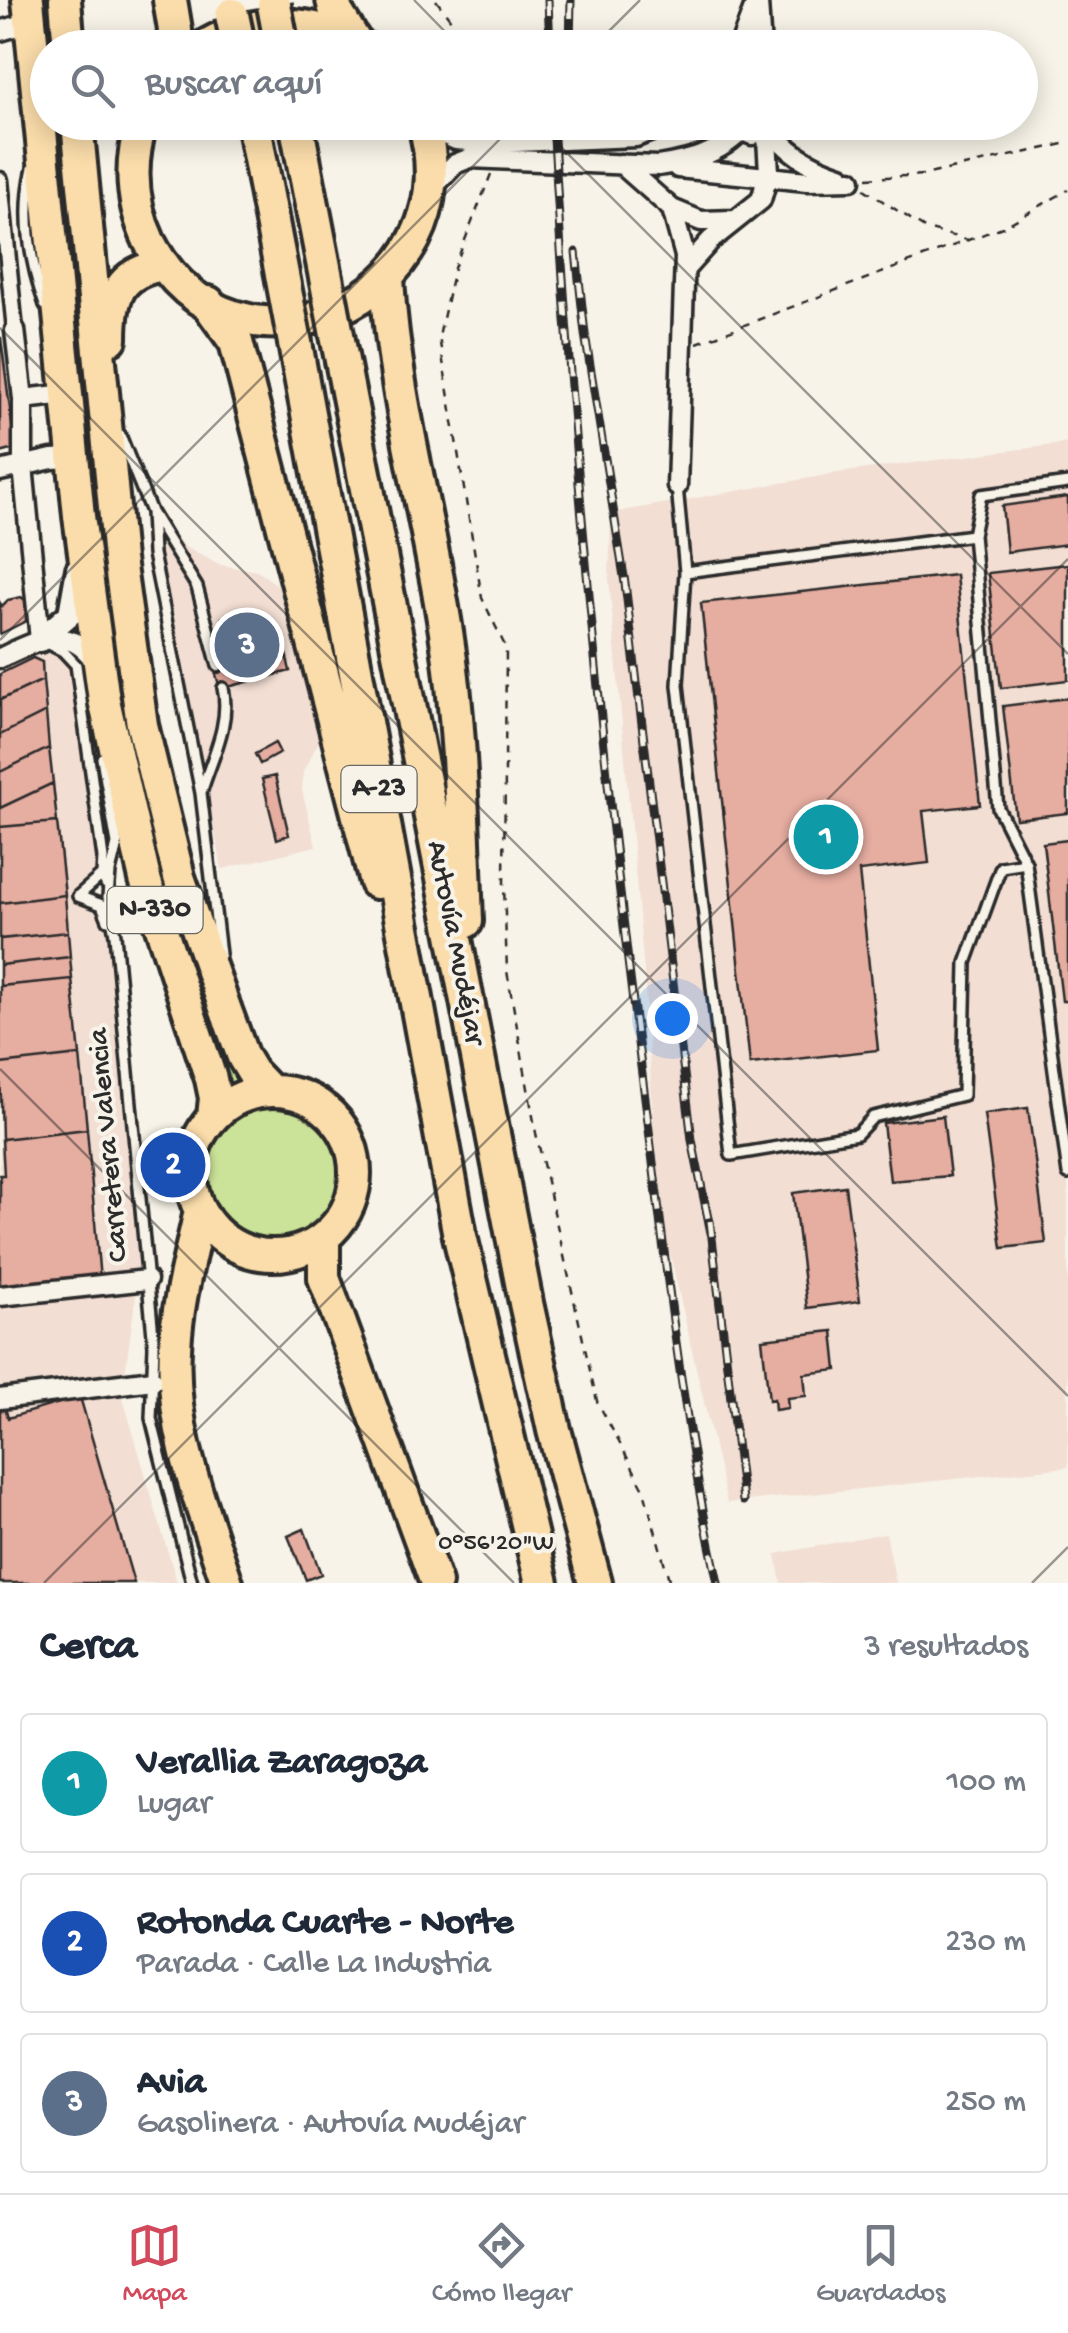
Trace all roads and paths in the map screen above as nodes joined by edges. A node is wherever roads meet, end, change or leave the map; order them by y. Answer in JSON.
{"nodes":[{"id":1,"x":65,"y":0,"type":"edge"},
{"id":2,"x":80,"y":0,"type":"edge"},
{"id":3,"x":170,"y":0,"type":"edge"},
{"id":4,"x":333,"y":0,"type":"edge"},
{"id":5,"x":436,"y":0,"type":"edge"},
{"id":6,"x":758,"y":0,"type":"edge"},
{"id":7,"x":274,"y":2,"type":"edge"},
{"id":8,"x":30,"y":11,"type":"edge"},
{"id":9,"x":0,"y":30,"type":"edge"},
{"id":10,"x":68,"y":30,"type":"edge"},
{"id":11,"x":83,"y":30,"type":"edge"},
{"id":12,"x":175,"y":30,"type":"edge"},
{"id":13,"x":238,"y":30,"type":"edge"},
{"id":14,"x":279,"y":30,"type":"edge"},
{"id":15,"x":327,"y":30,"type":"edge"},
{"id":16,"x":349,"y":30,"type":"edge"},
{"id":17,"x":458,"y":30,"type":"edge"},
{"id":18,"x":746,"y":30,"type":"edge"},
{"id":19,"x":760,"y":30,"type":"edge"},
{"id":20,"x":43,"y":140,"type":"edge"},
{"id":21,"x":79,"y":140,"type":"edge"},
{"id":22,"x":138,"y":140,"type":"edge"},
{"id":23,"x":256,"y":140,"type":"edge"},
{"id":24,"x":299,"y":140,"type":"edge"},
{"id":25,"x":428,"y":140,"type":"edge"},
{"id":26,"x":456,"y":140,"type":"edge"},
{"id":27,"x":582,"y":140,"type":"edge"},
{"id":28,"x":732,"y":140,"type":"edge"},
{"id":29,"x":760,"y":140,"type":"edge"},
{"id":30,"x":775,"y":140,"type":"edge"},
{"id":31,"x":1068,"y":143,"type":"edge"},
{"id":32,"x":492,"y":157,"type":"junction"},
{"id":33,"x":621,"y":164,"type":"junction"},
{"id":34,"x":658,"y":166,"type":"junction"},
{"id":35,"x":769,"y":168,"type":"junction"},
{"id":36,"x":0,"y":180,"type":"edge"},
{"id":37,"x":851,"y":180,"type":"junction"},
{"id":38,"x":431,"y":190,"type":"junction"},
{"id":39,"x":1068,"y":190,"type":"edge"},
{"id":40,"x":672,"y":209,"type":"junction"},
{"id":41,"x":740,"y":219,"type":"junction"},
{"id":42,"x":970,"y":240,"type":"junction"},
{"id":43,"x":164,"y":265,"type":"junction"},
{"id":44,"x":686,"y":268,"type":"junction"},
{"id":45,"x":388,"y":279,"type":"junction"},
{"id":46,"x":208,"y":303,"type":"junction"},
{"id":47,"x":15,"y":330,"type":"joint"},
{"id":48,"x":681,"y":349,"type":"junction"},
{"id":49,"x":67,"y":394,"type":"junction"},
{"id":50,"x":23,"y":398,"type":"junction"},
{"id":51,"x":119,"y":432,"type":"junction"},
{"id":52,"x":74,"y":458,"type":"junction"},
{"id":53,"x":23,"y":466,"type":"junction"},
{"id":54,"x":0,"y":471,"type":"edge"},
{"id":55,"x":1068,"y":483,"type":"edge"},
{"id":56,"x":677,"y":486,"type":"joint"},
{"id":57,"x":113,"y":496,"type":"junction"},
{"id":58,"x":151,"y":512,"type":"junction"},
{"id":59,"x":79,"y":516,"type":"junction"},
{"id":60,"x":972,"y":536,"type":"junction"},
{"id":61,"x":685,"y":572,"type":"junction"},
{"id":62,"x":40,"y":640,"type":"junction"},
{"id":63,"x":0,"y":658,"type":"edge"},
{"id":64,"x":218,"y":666,"type":"dead end"},
{"id":65,"x":102,"y":685,"type":"junction"},
{"id":66,"x":224,"y":688,"type":"dead end"},
{"id":67,"x":201,"y":792,"type":"junction"},
{"id":68,"x":1026,"y":863,"type":"junction"},
{"id":69,"x":102,"y":875,"type":"junction"},
{"id":70,"x":108,"y":890,"type":"junction"},
{"id":71,"x":115,"y":935,"type":"junction"},
{"id":72,"x":225,"y":1008,"type":"junction"},
{"id":73,"x":473,"y":1045,"type":"junction"},
{"id":74,"x":270,"y":1091,"type":"junction"},
{"id":75,"x":212,"y":1117,"type":"junction"},
{"id":76,"x":1068,"y":1174,"type":"edge"},
{"id":77,"x":200,"y":1211,"type":"junction"},
{"id":78,"x":460,"y":1236,"type":"junction"},
{"id":79,"x":324,"y":1237,"type":"junction"},
{"id":80,"x":146,"y":1280,"type":"junction"},
{"id":81,"x":0,"y":1296,"type":"edge"},
{"id":82,"x":153,"y":1380,"type":"junction"},
{"id":83,"x":0,"y":1399,"type":"edge"},
{"id":84,"x":190,"y":1476,"type":"junction"},
{"id":85,"x":192,"y":1583,"type":"edge"},
{"id":86,"x":226,"y":1583,"type":"edge"},
{"id":87,"x":436,"y":1583,"type":"edge"},
{"id":88,"x":542,"y":1583,"type":"edge"},
{"id":89,"x":595,"y":1583,"type":"edge"},
{"id":90,"x":670,"y":1583,"type":"edge"}],
"edges":[{"from":1,"to":10,"type":"highway"},
{"from":2,"to":11,"type":"highway"},
{"from":3,"to":12,"type":"highway"},
{"from":4,"to":16,"type":"highway"},
{"from":5,"to":17,"type":"path"},
{"from":6,"to":18,"type":"street"},
{"from":6,"to":19,"type":"street"},
{"from":7,"to":14,"type":"highway","bridge":true},
{"from":8,"to":9,"type":"street"},
{"from":13,"to":15,"type":"highway"},
{"from":20,"to":49,"type":"highway","number":"N-330"},
{"from":21,"to":57,"type":"highway","number":"N-330"},
{"from":22,"to":43,"type":"highway"},
{"from":23,"to":78,"type":"highway","name":"Autovía Mudéjar","number":"A-23","bridge":true},
{"from":24,"to":73,"type":"highway","name":"Autovía Mudéjar","number":"A-23","bridge":true},
{"from":25,"to":38,"type":"highway"},
{"from":26,"to":27,"type":"street"},
{"from":28,"to":34,"type":"street"},
{"from":29,"to":35,"type":"street"},
{"from":30,"to":37,"type":"street"},
{"from":31,"to":37,"type":"path"},
{"from":32,"to":33,"type":"street"},
{"from":32,"to":38,"type":"street"},
{"from":32,"to":90,"type":"path"},
{"from":33,"to":34,"type":"street"},
{"from":33,"to":40,"type":"street"},
{"from":34,"to":35,"type":"street"},
{"from":35,"to":37,"type":"street"},
{"from":35,"to":41,"type":"street"},
{"from":36,"to":47,"type":"street"},
{"from":37,"to":42,"type":"path"},
{"from":38,"to":45,"type":"highway"},
{"from":39,"to":42,"type":"path"},
{"from":40,"to":41,"type":"street"},
{"from":40,"to":44,"type":"street"},
{"from":41,"to":44,"type":"street"},
{"from":42,"to":48,"type":"path"},
{"from":43,"to":46,"type":"highway"},
{"from":43,"to":51,"type":"highway"},
{"from":44,"to":48,"type":"street"},
{"from":45,"to":46,"type":"highway"},
{"from":45,"to":73,"type":"highway"},
{"from":46,"to":78,"type":"highway"},
{"from":47,"to":50,"type":"street"},
{"from":48,"to":56,"type":"street"},
{"from":49,"to":50,"type":"street"},
{"from":49,"to":52,"type":"highway","number":"N-330"},
{"from":50,"to":53,"type":"street"},
{"from":51,"to":57,"type":"highway"},
{"from":51,"to":58,"type":"lane"},
{"from":52,"to":53,"type":"street"},
{"from":52,"to":59,"type":"highway","number":"N-330"},
{"from":53,"to":54,"type":"street"},
{"from":53,"to":62,"type":"street"},
{"from":55,"to":60,"type":"lane"},
{"from":56,"to":61,"type":"lane"},
{"from":57,"to":72,"type":"highway","number":"N-330"},
{"from":58,"to":64,"type":"lane"},
{"from":58,"to":67,"type":"lane"},
{"from":59,"to":62,"type":"street"},
{"from":59,"to":65,"type":"highway","number":"N-330"},
{"from":60,"to":61,"type":"lane"},
{"from":60,"to":68,"type":"lane"},
{"from":61,"to":68,"type":"lane"},
{"from":62,"to":63,"type":"street"},
{"from":62,"to":65,"type":"street"},
{"from":62,"to":69,"type":"lane"},
{"from":65,"to":70,"type":"lane","name":"Carretera Valencia"},
{"from":65,"to":75,"type":"highway","number":"N-330"},
{"from":66,"to":67,"type":"lane"},
{"from":67,"to":72,"type":"lane"},
{"from":68,"to":76,"type":"lane"},
{"from":69,"to":70,"type":"lane"},
{"from":69,"to":71,"type":"lane"},
{"from":70,"to":71,"type":"lane","name":"Carretera Valencia"},
{"from":71,"to":80,"type":"lane","name":"Carretera Valencia"},
{"from":72,"to":74,"type":"highway","number":"N-330"},
{"from":73,"to":89,"type":"highway","name":"Autovía Mudéjar","number":"A-23"},
{"from":74,"to":75,"type":"highway"},
{"from":74,"to":79,"type":"highway"},
{"from":75,"to":77,"type":"highway","number":"N-330"},
{"from":77,"to":79,"type":"highway"},
{"from":77,"to":84,"type":"highway","number":"N-330"},
{"from":78,"to":88,"type":"highway","name":"Autovía Mudéjar","number":"A-23"},
{"from":79,"to":87,"type":"highway"},
{"from":80,"to":81,"type":"street"},
{"from":80,"to":82,"type":"lane","name":"Carretera Valencia"},
{"from":82,"to":83,"type":"street"},
{"from":82,"to":84,"type":"lane"},
{"from":82,"to":85,"type":"lane","name":"Carretera Valencia"},
{"from":84,"to":86,"type":"highway","number":"N-330"}]}
